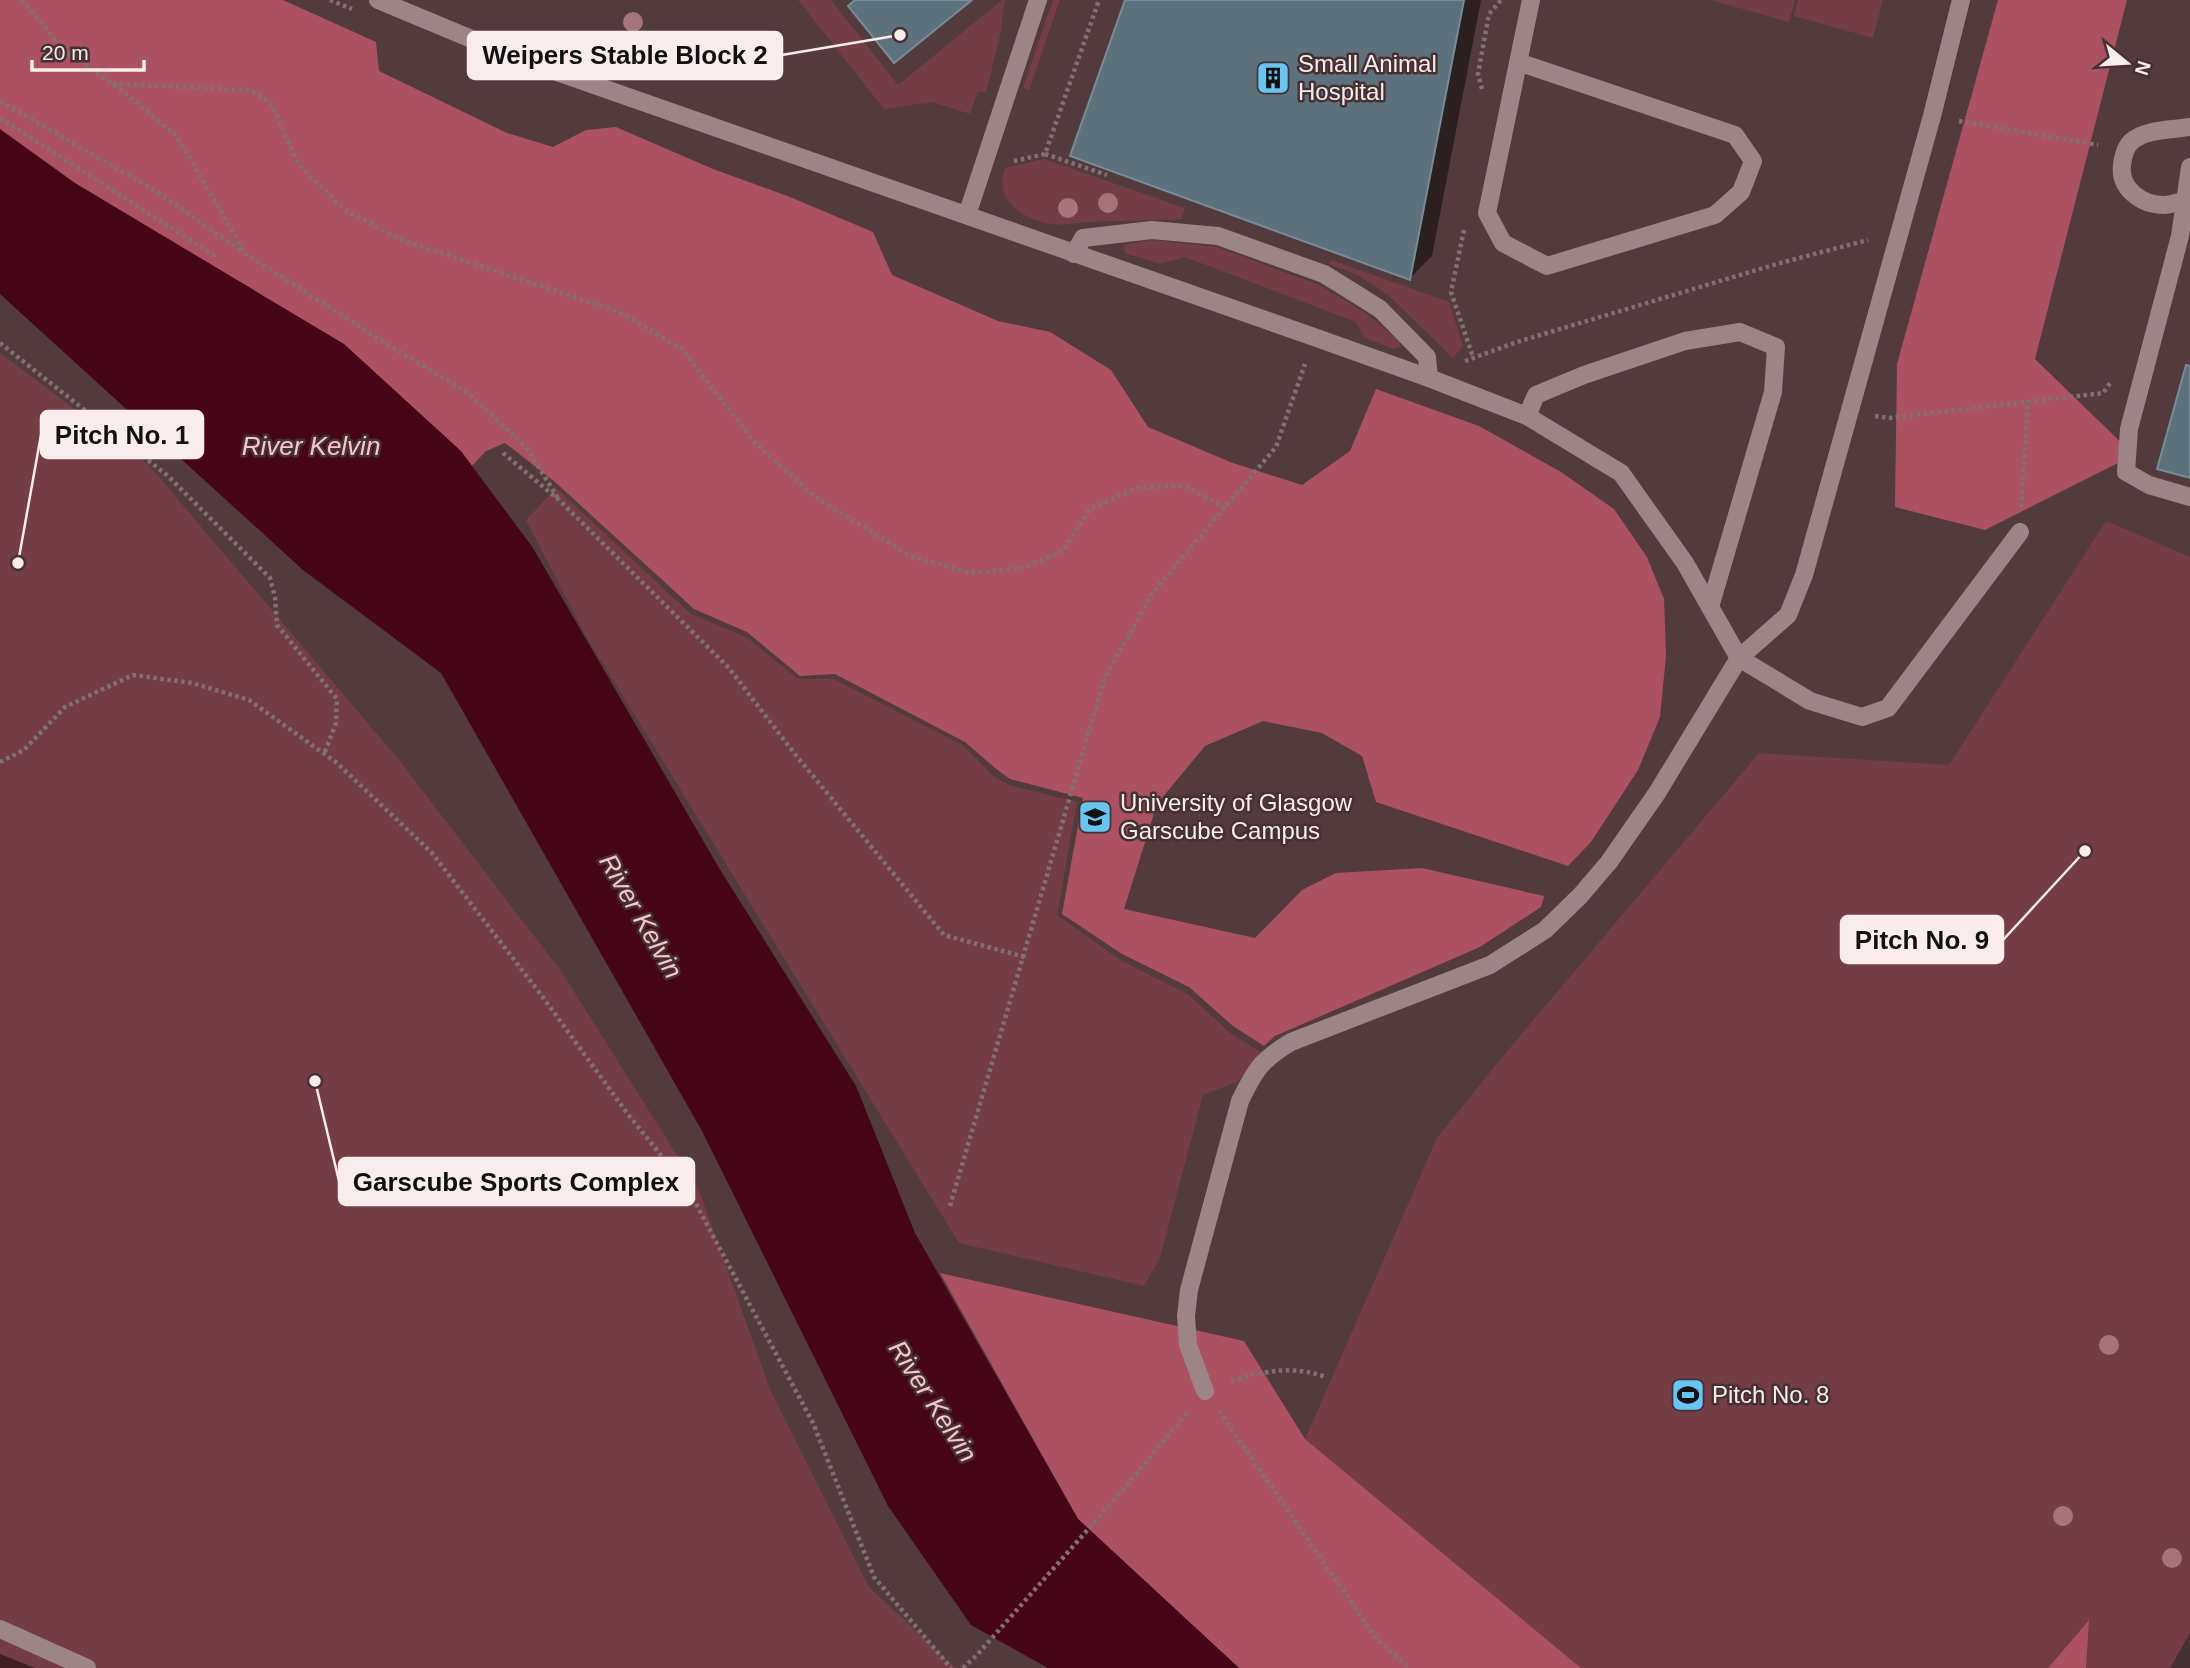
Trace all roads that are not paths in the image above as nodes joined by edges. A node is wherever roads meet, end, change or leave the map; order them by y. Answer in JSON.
{"nodes":[{"id":1,"x":378,"y":0,"type":"edge"},
{"id":2,"x":1038,"y":0,"type":"edge"},
{"id":3,"x":1531,"y":0,"type":"edge"},
{"id":4,"x":1961,"y":0,"type":"edge"},
{"id":5,"x":1518,"y":62,"type":"junction"},
{"id":6,"x":2190,"y":127,"type":"edge"},
{"id":7,"x":2190,"y":167,"type":"edge"},
{"id":8,"x":2185,"y":201,"type":"junction"},
{"id":9,"x":967,"y":215,"type":"junction"},
{"id":10,"x":1074,"y":254,"type":"junction"},
{"id":11,"x":1429,"y":378,"type":"junction"},
{"id":12,"x":1527,"y":416,"type":"junction"},
{"id":13,"x":2190,"y":497,"type":"edge"},
{"id":14,"x":2020,"y":532,"type":"road end"},
{"id":15,"x":1710,"y":607,"type":"junction"},
{"id":16,"x":1739,"y":658,"type":"junction"},
{"id":17,"x":1205,"y":1391,"type":"road end"},
{"id":18,"x":0,"y":1629,"type":"edge"},
{"id":19,"x":87,"y":1668,"type":"edge"}],
"edges":[{"from":1,"to":9,"type":"lane"},
{"from":2,"to":9,"type":"lane"},
{"from":3,"to":5,"type":"lane"},
{"from":4,"to":16,"type":"lane"},
{"from":5,"to":5,"type":"lane"},
{"from":6,"to":8,"type":"lane"},
{"from":7,"to":8,"type":"lane"},
{"from":8,"to":13,"type":"lane"},
{"from":9,"to":10,"type":"lane"},
{"from":10,"to":11,"type":"lane"},
{"from":10,"to":11,"type":"lane"},
{"from":11,"to":12,"type":"lane"},
{"from":12,"to":15,"type":"lane"},
{"from":12,"to":15,"type":"lane"},
{"from":14,"to":16,"type":"lane"},
{"from":15,"to":16,"type":"lane"},
{"from":16,"to":17,"type":"lane"},
{"from":18,"to":19,"type":"lane"}]}
